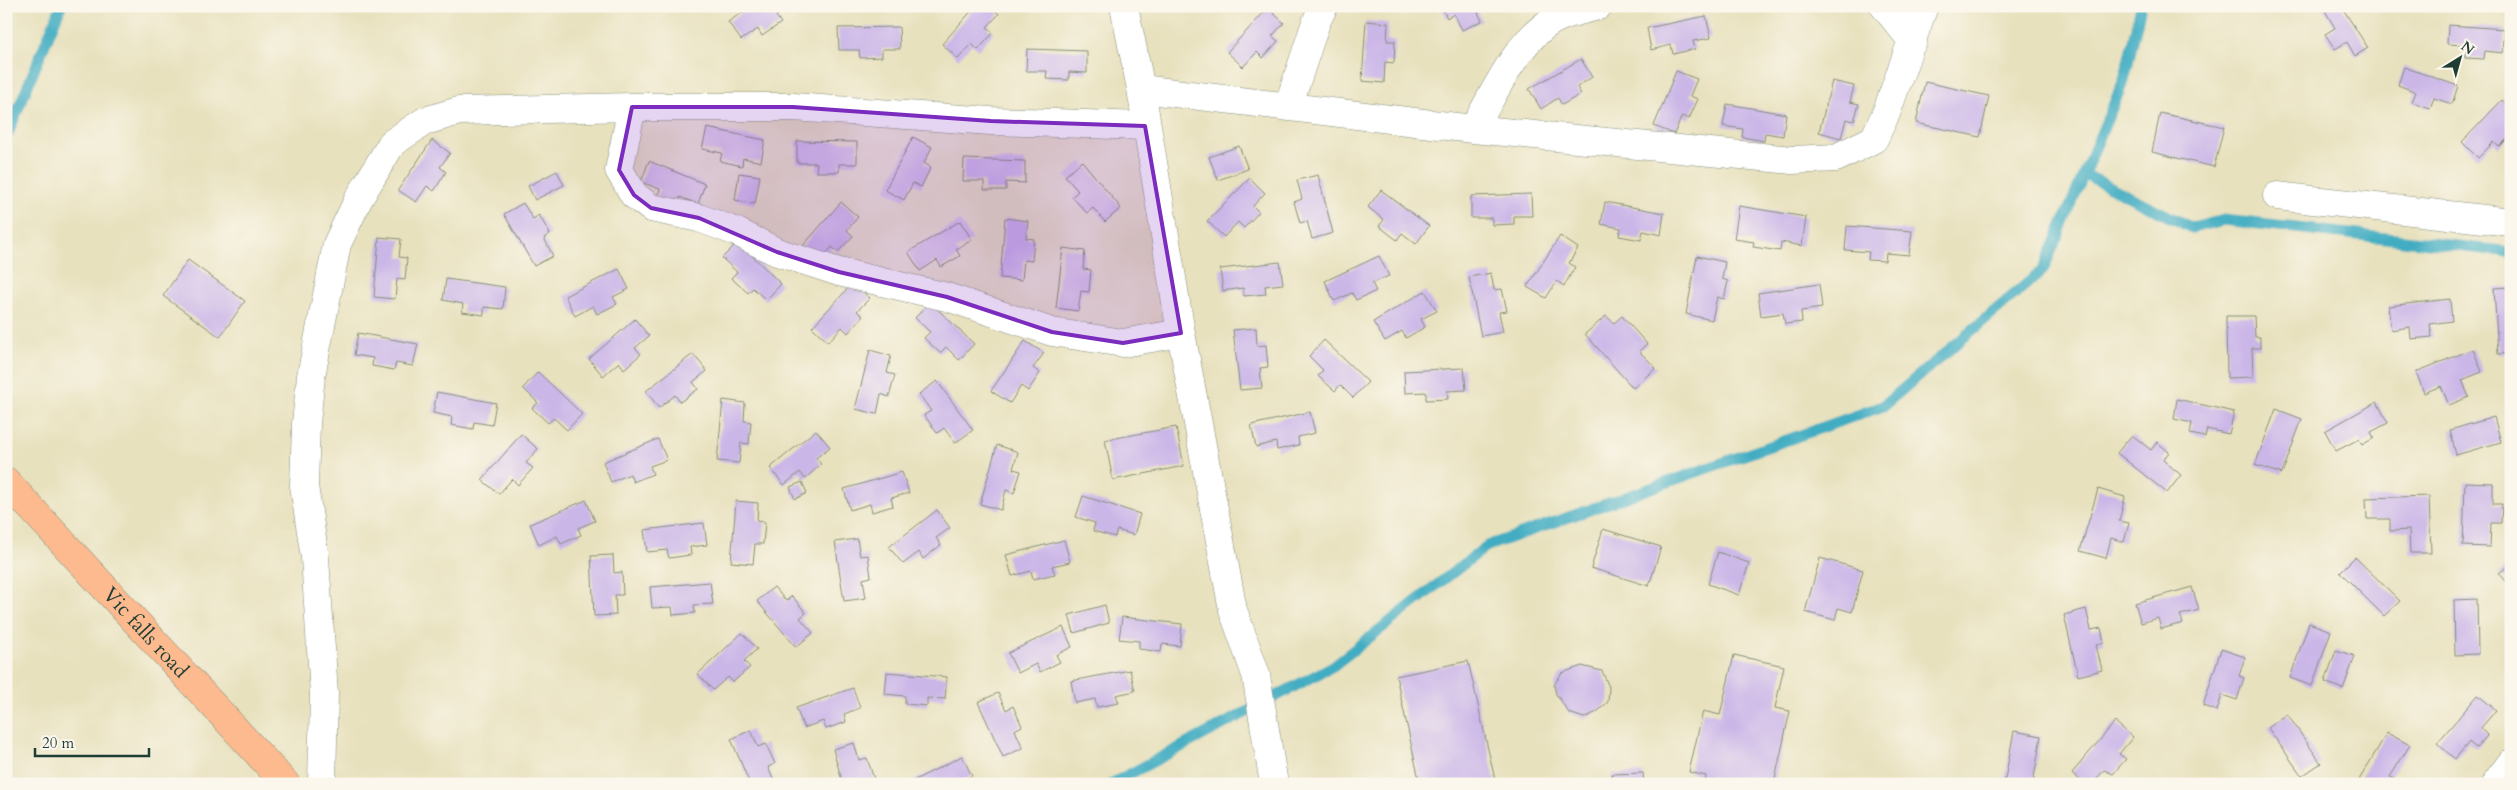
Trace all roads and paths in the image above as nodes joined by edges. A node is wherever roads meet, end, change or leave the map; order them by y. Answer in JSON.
{"nodes":[{"id":1,"x":1124,"y":6,"type":"edge"},
{"id":2,"x":1324,"y":6,"type":"edge"},
{"id":3,"x":1598,"y":6,"type":"edge"},
{"id":4,"x":1884,"y":6,"type":"edge"},
{"id":5,"x":1924,"y":6,"type":"edge"},
{"id":6,"x":1913,"y":42,"type":"junction"},
{"id":7,"x":1141,"y":89,"type":"junction"},
{"id":8,"x":632,"y":107,"type":"junction"},
{"id":9,"x":1288,"y":107,"type":"junction"},
{"id":10,"x":1145,"y":126,"type":"junction"},
{"id":11,"x":1473,"y":129,"type":"junction"},
{"id":12,"x":2277,"y":196,"type":"dead end"},
{"id":13,"x":2511,"y":222,"type":"edge"},
{"id":14,"x":1181,"y":333,"type":"junction"},
{"id":15,"x":6,"y":481,"type":"edge"},
{"id":16,"x":2511,"y":763,"type":"edge"},
{"id":17,"x":286,"y":784,"type":"edge"},
{"id":18,"x":322,"y":784,"type":"edge"},
{"id":19,"x":1274,"y":784,"type":"edge"},
{"id":20,"x":2495,"y":784,"type":"edge"}],
"edges":[{"from":1,"to":7,"type":"street"},
{"from":2,"to":9,"type":"street"},
{"from":3,"to":11,"type":"street"},
{"from":4,"to":6,"type":"street"},
{"from":5,"to":6,"type":"street"},
{"from":6,"to":11,"type":"street"},
{"from":7,"to":9,"type":"street"},
{"from":7,"to":10,"type":"street"},
{"from":8,"to":10,"type":"street"},
{"from":8,"to":14,"type":"street"},
{"from":8,"to":18,"type":"street"},
{"from":9,"to":11,"type":"street"},
{"from":10,"to":14,"type":"street"},
{"from":12,"to":13,"type":"street"},
{"from":14,"to":19,"type":"street"},
{"from":15,"to":17,"type":"highway","name":"Vic falls road"},
{"from":16,"to":20,"type":"street"}]}
